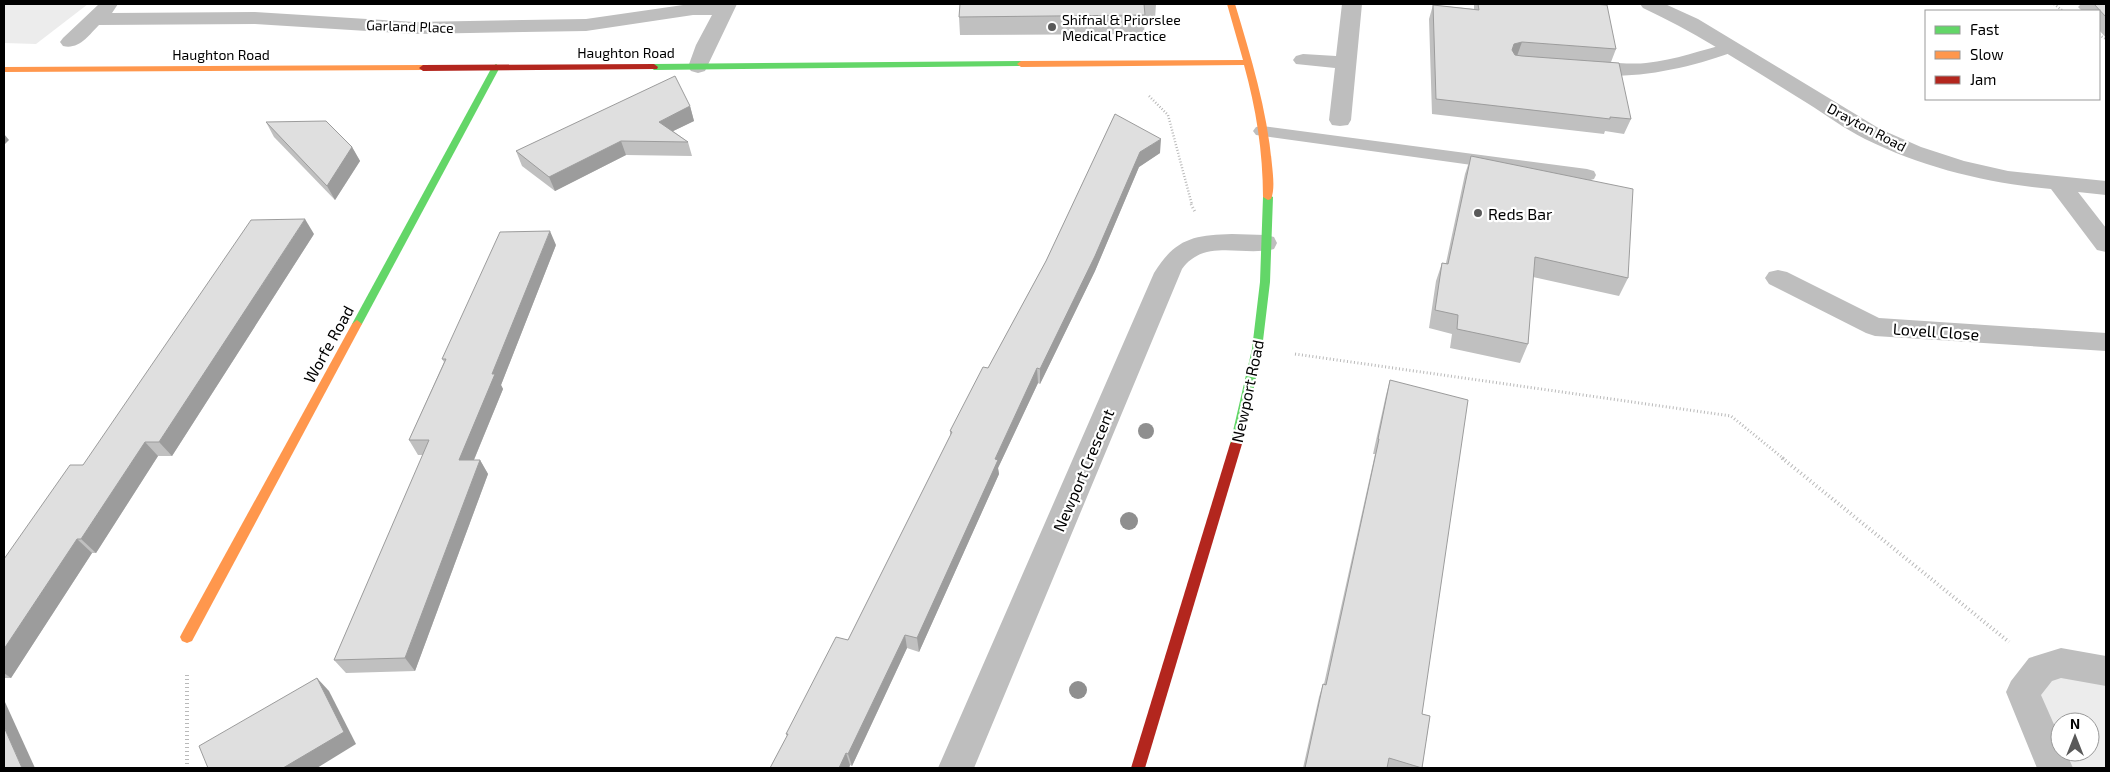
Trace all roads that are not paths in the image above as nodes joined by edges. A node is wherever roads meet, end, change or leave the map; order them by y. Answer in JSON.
{"nodes":[{"id":1,"x":110,"y":4,"type":"edge"},
{"id":2,"x":1231,"y":4,"type":"edge"},
{"id":3,"x":1352,"y":4,"type":"edge"},
{"id":4,"x":1652,"y":4,"type":"edge"},
{"id":5,"x":725,"y":7,"type":"edge"},
{"id":6,"x":96,"y":19,"type":"junction"},
{"id":7,"x":70,"y":42,"type":"dead end"},
{"id":8,"x":1730,"y":48,"type":"junction"},
{"id":9,"x":1303,"y":60,"type":"dead end"},
{"id":10,"x":1248,"y":62,"type":"junction"},
{"id":11,"x":1346,"y":63,"type":"junction"},
{"id":12,"x":496,"y":67,"type":"junction"},
{"id":13,"x":698,"y":67,"type":"junction"},
{"id":14,"x":1574,"y":67,"type":"edge"},
{"id":15,"x":4,"y":70,"type":"edge"},
{"id":16,"x":1340,"y":120,"type":"dead end"},
{"id":17,"x":1262,"y":132,"type":"junction"},
{"id":18,"x":1587,"y":175,"type":"dead end"},
{"id":19,"x":2058,"y":184,"type":"junction"},
{"id":20,"x":2106,"y":188,"type":"edge"},
{"id":21,"x":1251,"y":242,"type":"junction"},
{"id":22,"x":2106,"y":244,"type":"edge"},
{"id":23,"x":1778,"y":278,"type":"dead end"},
{"id":24,"x":2106,"y":342,"type":"edge"},
{"id":25,"x":187,"y":637,"type":"road end"},
{"id":26,"x":2106,"y":671,"type":"edge"},
{"id":27,"x":956,"y":768,"type":"edge"},
{"id":28,"x":1138,"y":768,"type":"edge"},
{"id":29,"x":2054,"y":768,"type":"edge"}],
"edges":[{"from":1,"to":6,"type":"street"},
{"from":2,"to":10,"type":"street","name":"Newport Road"},
{"from":3,"to":11,"type":"street"},
{"from":4,"to":8,"type":"street","name":"Drayton Road"},
{"from":5,"to":6,"type":"street","name":"Garland Place"},
{"from":5,"to":13,"type":"street"},
{"from":6,"to":7,"type":"street"},
{"from":8,"to":14,"type":"lane"},
{"from":8,"to":19,"type":"street","name":"Drayton Road"},
{"from":9,"to":11,"type":"street"},
{"from":10,"to":13,"type":"street","name":"Haughton Road"},
{"from":10,"to":17,"type":"street","name":"Newport Road"},
{"from":11,"to":16,"type":"street"},
{"from":12,"to":13,"type":"street","name":"Haughton Road"},
{"from":12,"to":15,"type":"street","name":"Haughton Road"},
{"from":12,"to":25,"type":"street","name":"Worfe Road"},
{"from":17,"to":18,"type":"lane"},
{"from":17,"to":21,"type":"street","name":"Newport Road"},
{"from":19,"to":20,"type":"street","name":"Drayton Road"},
{"from":19,"to":22,"type":"street"},
{"from":21,"to":27,"type":"street","name":"Newport Crescent"},
{"from":21,"to":28,"type":"street","name":"Newport Road"},
{"from":23,"to":24,"type":"street","name":"Lovell Close"},
{"from":26,"to":29,"type":"street"}]}
